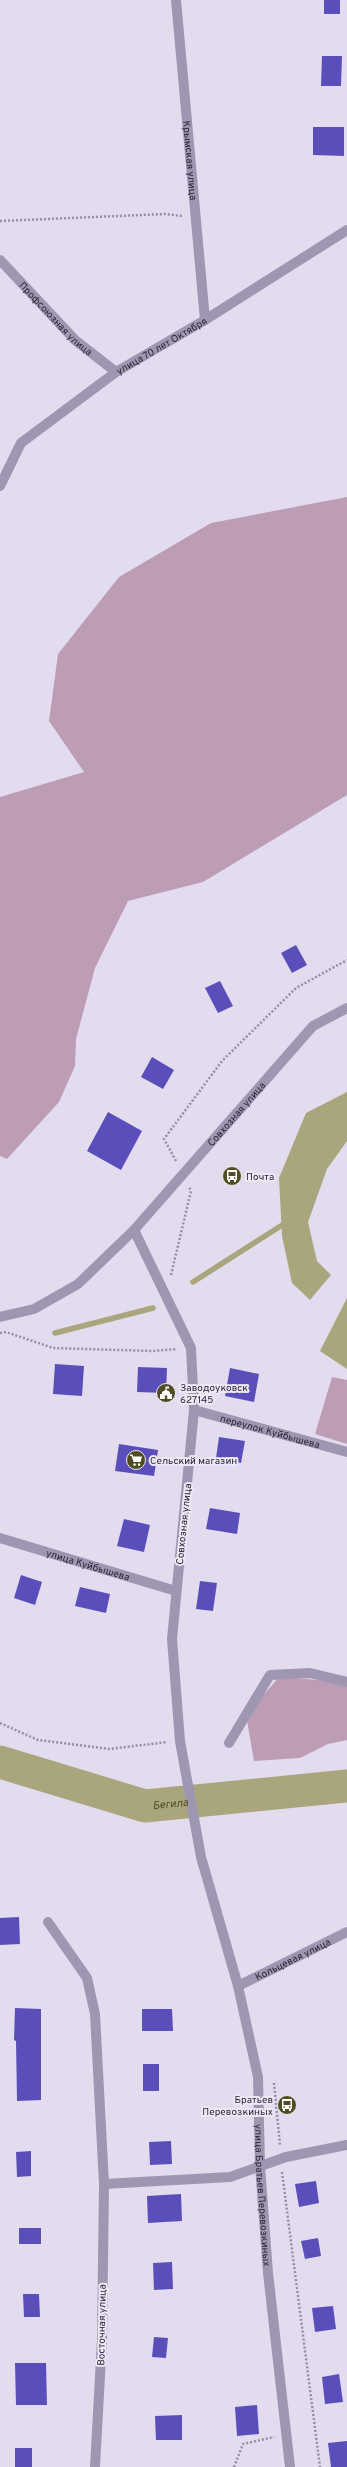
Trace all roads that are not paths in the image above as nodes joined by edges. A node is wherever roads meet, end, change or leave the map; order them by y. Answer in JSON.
{"nodes":[{"id":1,"x":176,"y":0,"type":"edge"},
{"id":2,"x":347,"y":230,"type":"edge"},
{"id":3,"x":0,"y":260,"type":"edge"},
{"id":4,"x":205,"y":320,"type":"junction"},
{"id":5,"x":116,"y":372,"type":"junction"},
{"id":6,"x":0,"y":486,"type":"edge"},
{"id":7,"x":347,"y":1008,"type":"edge"},
{"id":8,"x":134,"y":1230,"type":"junction"},
{"id":9,"x":0,"y":1317,"type":"edge"},
{"id":10,"x":194,"y":1410,"type":"junction"},
{"id":11,"x":347,"y":1452,"type":"edge"},
{"id":12,"x":0,"y":1538,"type":"edge"},
{"id":13,"x":176,"y":1591,"type":"junction"},
{"id":14,"x":347,"y":1682,"type":"edge"},
{"id":15,"x":229,"y":1743,"type":"dead end"},
{"id":16,"x":202,"y":1857,"type":"joint"},
{"id":17,"x":48,"y":1922,"type":"dead end"},
{"id":18,"x":347,"y":1932,"type":"edge"},
{"id":19,"x":238,"y":1986,"type":"junction"},
{"id":20,"x":347,"y":2145,"type":"edge"},
{"id":21,"x":260,"y":2166,"type":"junction"},
{"id":22,"x":104,"y":2184,"type":"junction"},
{"id":23,"x":95,"y":2467,"type":"edge"},
{"id":24,"x":290,"y":2467,"type":"edge"}],
"edges":[{"from":1,"to":4,"type":"street","name":"Крымская улица"},
{"from":2,"to":4,"type":"street","name":"улица 70 лет Октября"},
{"from":3,"to":5,"type":"street","name":"Профсоюзная улица"},
{"from":4,"to":5,"type":"street","name":"улица 70 лет Октября"},
{"from":5,"to":6,"type":"street","name":"улица 70 лет Октября"},
{"from":7,"to":8,"type":"street","name":"Совхозная улица"},
{"from":8,"to":9,"type":"street","name":"Совхозная улица"},
{"from":8,"to":10,"type":"street","name":"Совхозная улица"},
{"from":10,"to":11,"type":"street","name":"переулок Куйбышева"},
{"from":10,"to":13,"type":"street","name":"Совхозная улица"},
{"from":12,"to":13,"type":"street","name":"улица Куйбышева"},
{"from":13,"to":16,"type":"street","name":"Совхозная улица"},
{"from":14,"to":15,"type":"street"},
{"from":16,"to":19,"type":"street","name":"улица Братьев Перевозкиных"},
{"from":17,"to":22,"type":"street","name":"Восточная улица"},
{"from":18,"to":19,"type":"street","name":"Кольцевая улица"},
{"from":19,"to":21,"type":"street","name":"улица Братьев Перевозкиных"},
{"from":20,"to":21,"type":"street"},
{"from":21,"to":22,"type":"street"},
{"from":21,"to":24,"type":"street","name":"улица Братьев Перевозкиных"},
{"from":22,"to":23,"type":"street","name":"Восточная улица"}]}
